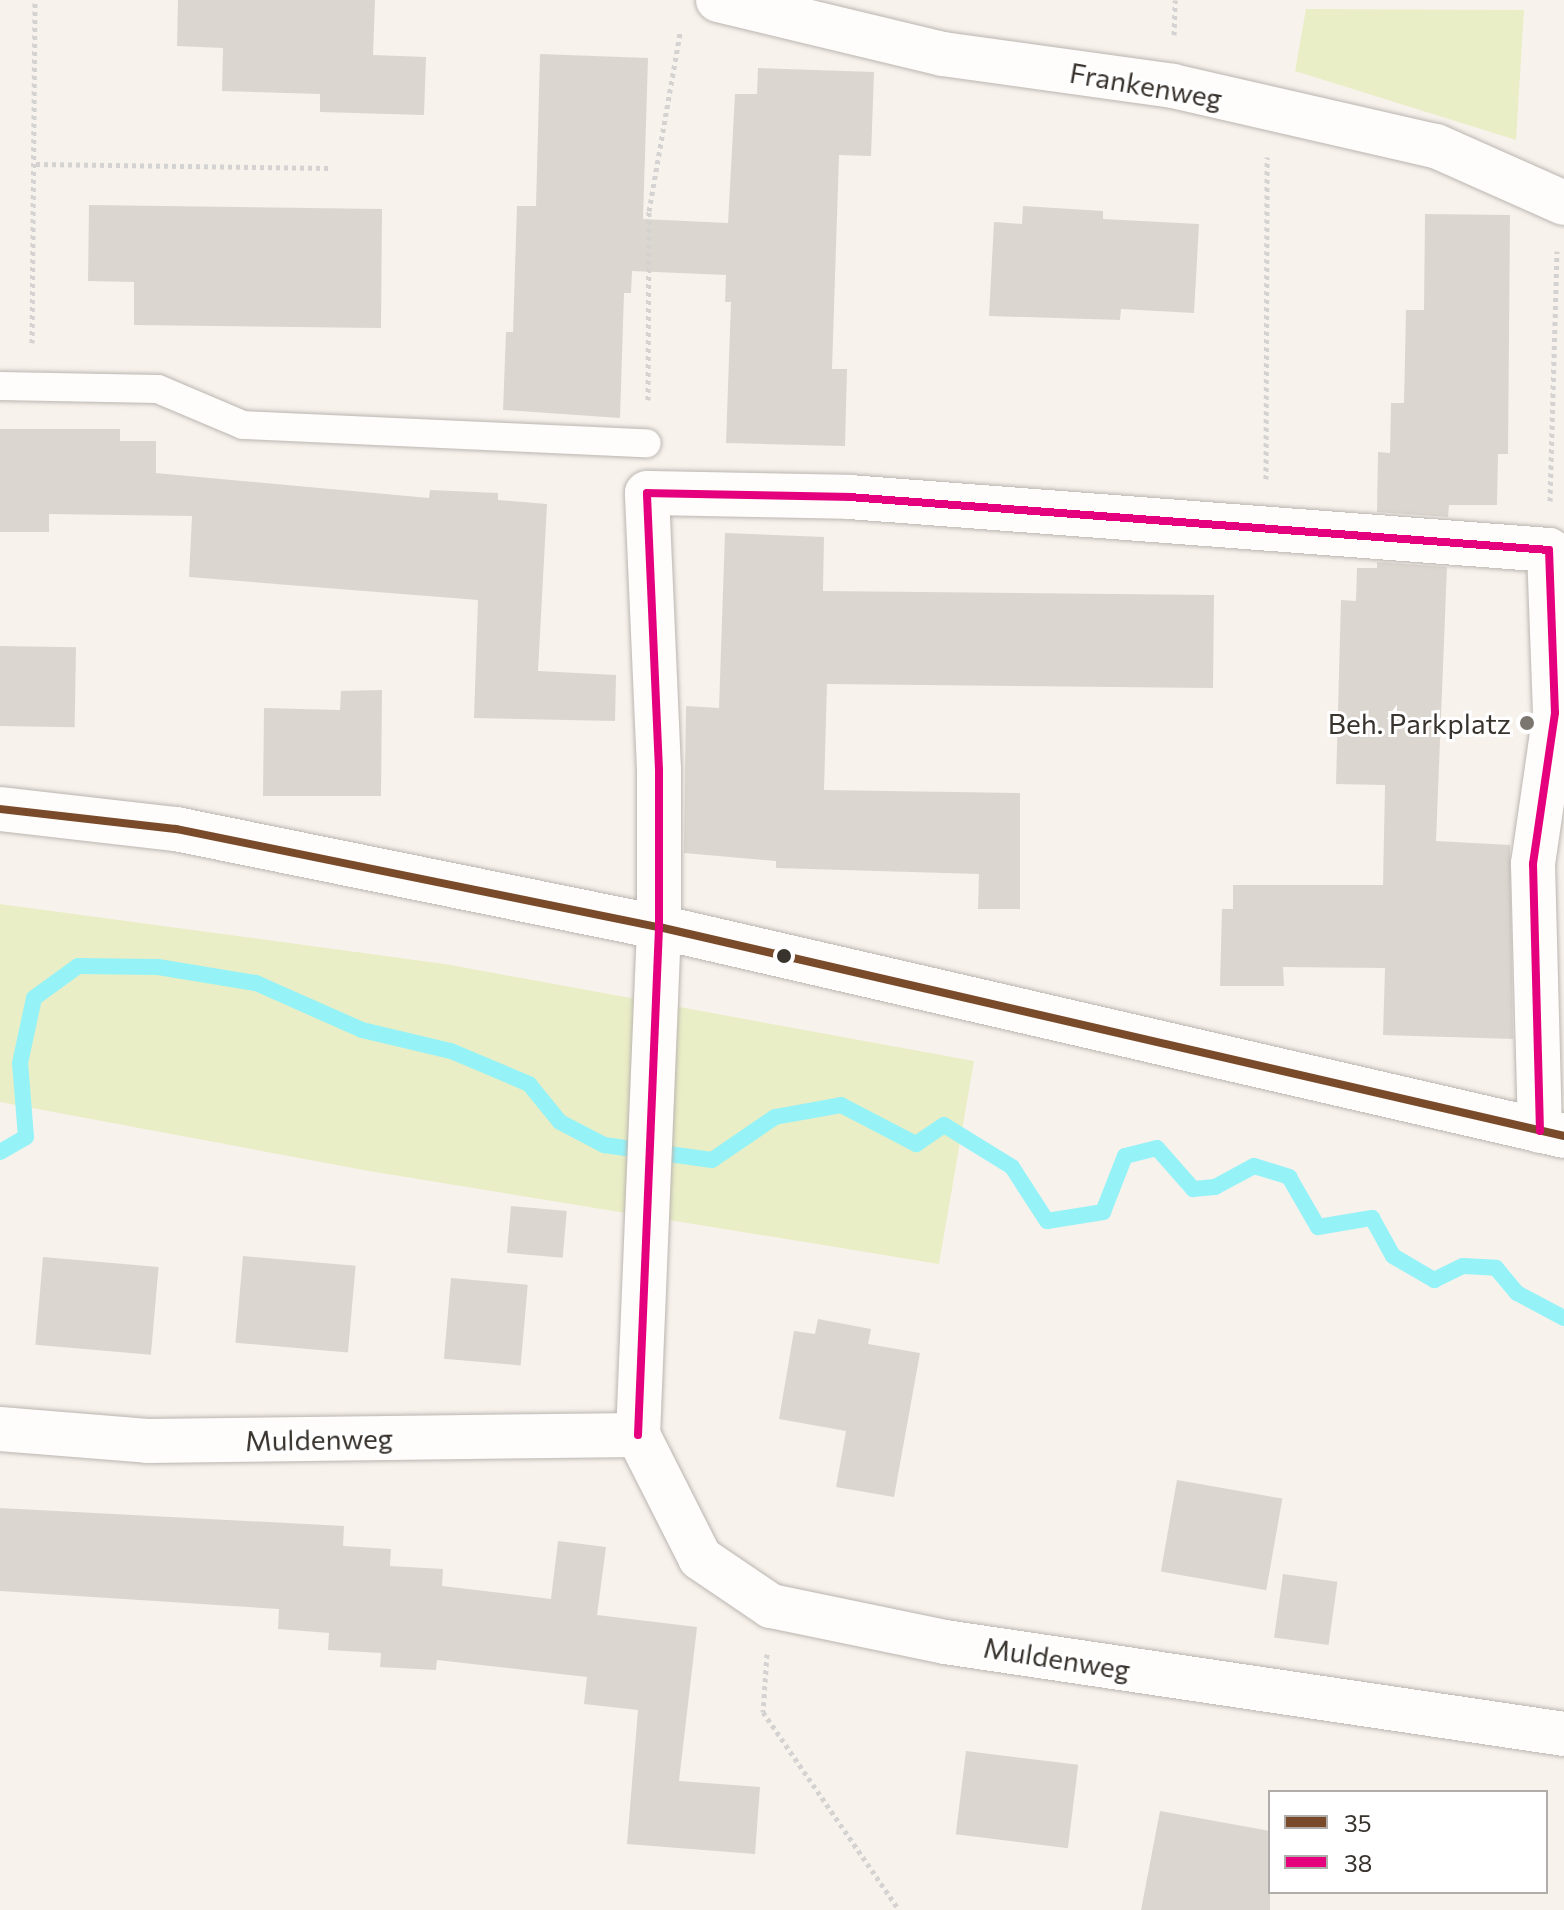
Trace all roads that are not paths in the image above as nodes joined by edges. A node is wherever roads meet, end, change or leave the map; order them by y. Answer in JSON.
{"nodes":[{"id":1,"x":718,"y":0,"type":"edge"},
{"id":2,"x":1561,"y":203,"type":"edge"},
{"id":3,"x":0,"y":386,"type":"edge"},
{"id":4,"x":647,"y":443,"type":"road end"},
{"id":5,"x":0,"y":809,"type":"edge"},
{"id":6,"x":659,"y":927,"type":"junction"},
{"id":7,"x":1552,"y":1134,"type":"edge"},
{"id":8,"x":0,"y":1429,"type":"edge"},
{"id":9,"x":638,"y":1435,"type":"junction"},
{"id":10,"x":1564,"y":1734,"type":"edge"}],
"edges":[{"from":1,"to":2,"type":"street","name":"Frankenweg"},
{"from":3,"to":4,"type":"lane"},
{"from":5,"to":6,"type":"street"},
{"from":6,"to":7,"type":"street"},
{"from":6,"to":7,"type":"street","name":"Muldenweg"},
{"from":6,"to":9,"type":"street","name":"Muldenweg"},
{"from":8,"to":9,"type":"street","name":"Muldenweg"},
{"from":9,"to":10,"type":"street","name":"Muldenweg"}]}
